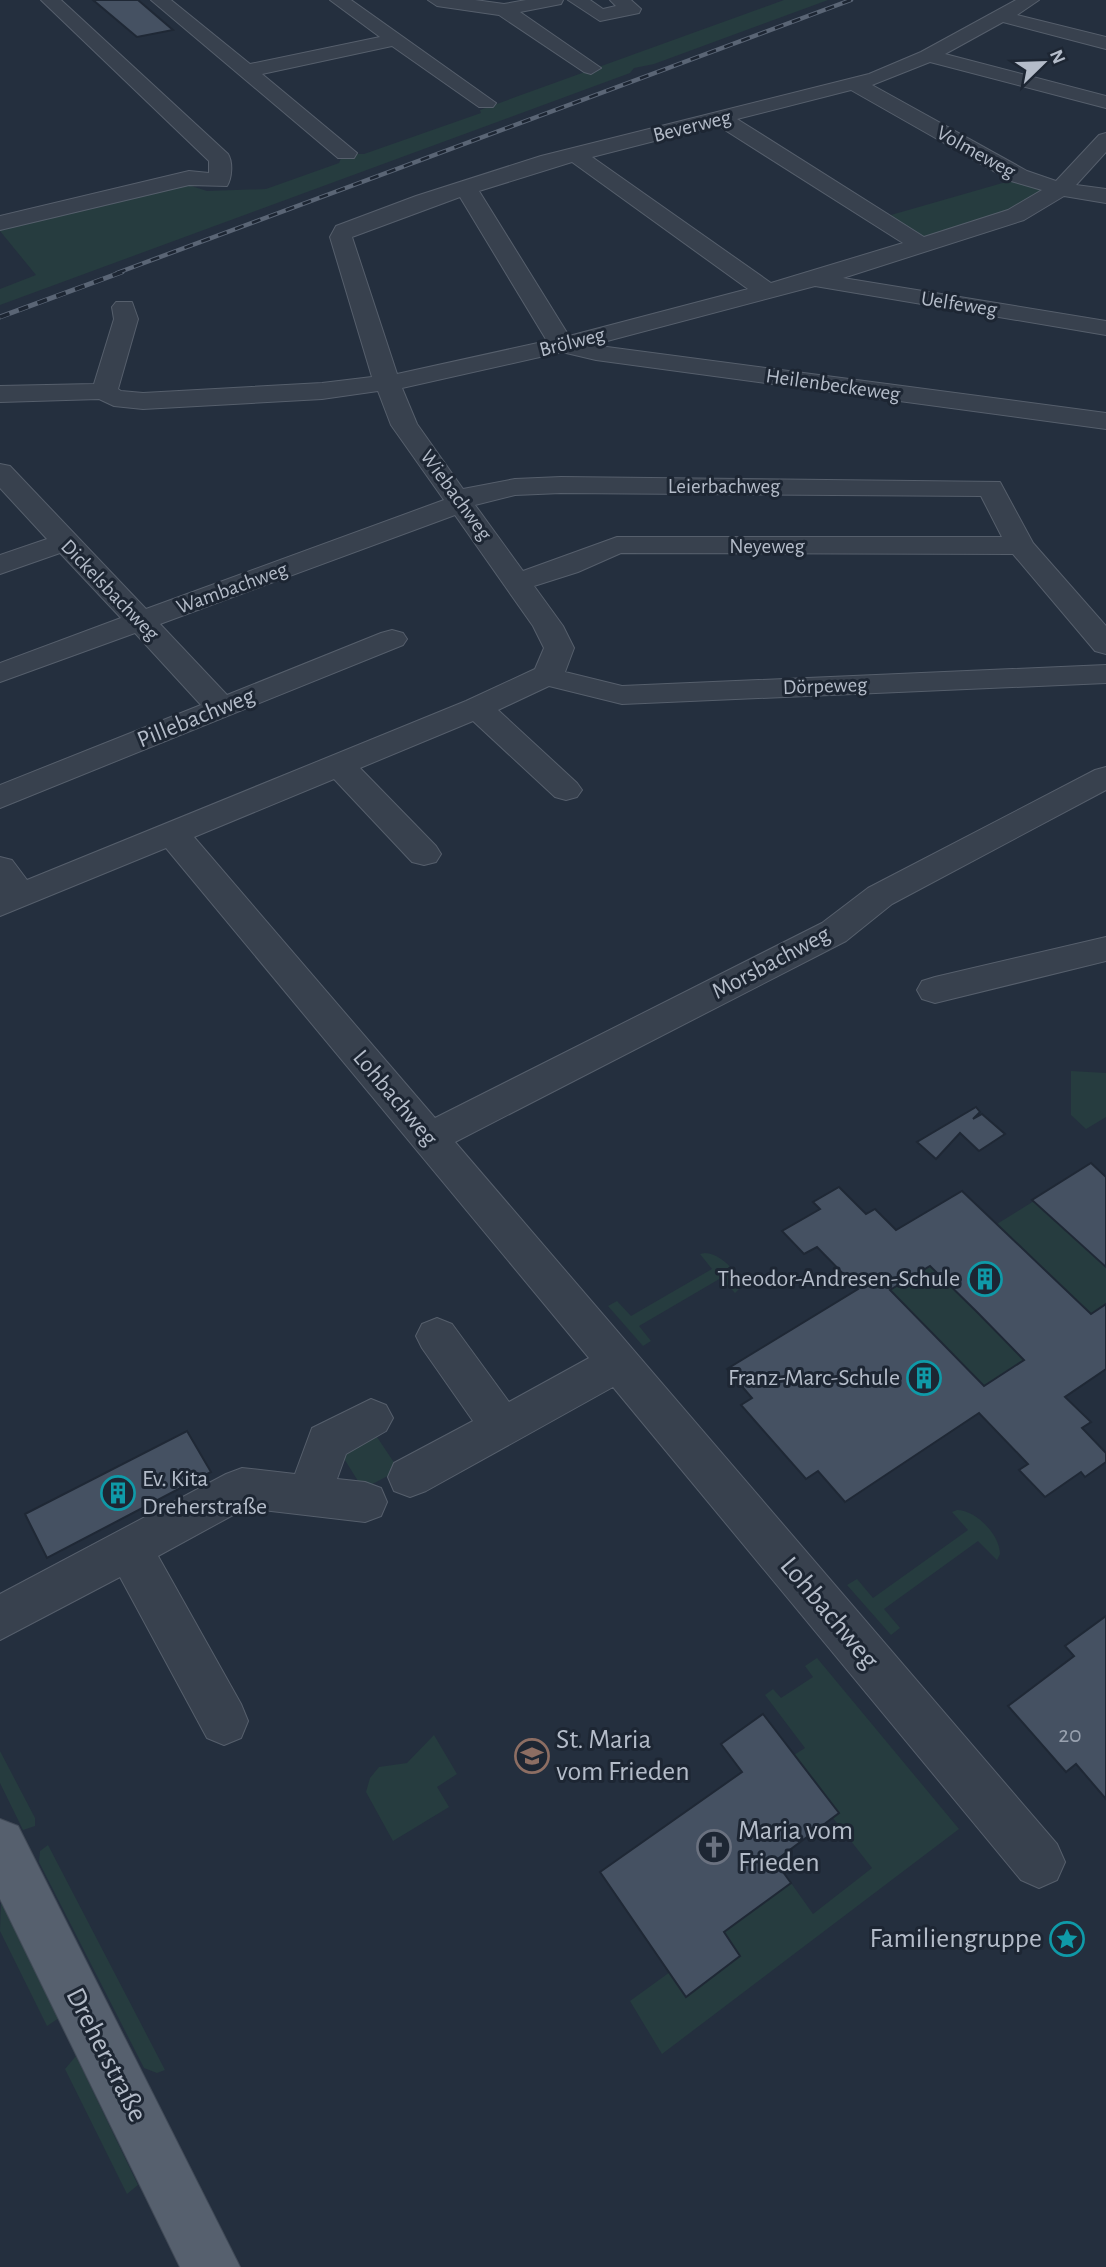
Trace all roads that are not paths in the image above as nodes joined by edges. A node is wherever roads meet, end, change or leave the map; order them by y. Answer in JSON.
{"nodes":[{"id":1,"x":50,"y":0,"type":"edge"},
{"id":2,"x":160,"y":0,"type":"edge"},
{"id":3,"x":339,"y":0,"type":"edge"},
{"id":4,"x":437,"y":0,"type":"edge"},
{"id":5,"x":554,"y":0,"type":"edge"},
{"id":6,"x":577,"y":0,"type":"edge"},
{"id":7,"x":619,"y":0,"type":"edge"},
{"id":8,"x":1030,"y":0,"type":"edge"},
{"id":9,"x":504,"y":10,"type":"junction"},
{"id":10,"x":1000,"y":16,"type":"junction"},
{"id":11,"x":395,"y":40,"type":"junction"},
{"id":12,"x":1106,"y":43,"type":"edge"},
{"id":13,"x":928,"y":56,"type":"junction"},
{"id":14,"x":591,"y":68,"type":"dead end"},
{"id":15,"x":247,"y":71,"type":"junction"},
{"id":16,"x":856,"y":83,"type":"junction"},
{"id":17,"x":1106,"y":102,"type":"edge"},
{"id":18,"x":486,"y":103,"type":"dead end"},
{"id":19,"x":721,"y":118,"type":"junction"},
{"id":20,"x":1106,"y":139,"type":"edge"},
{"id":21,"x":346,"y":153,"type":"dead end"},
{"id":22,"x":576,"y":155,"type":"junction"},
{"id":23,"x":466,"y":188,"type":"junction"},
{"id":24,"x":1060,"y":189,"type":"junction"},
{"id":25,"x":1106,"y":196,"type":"edge"},
{"id":26,"x":0,"y":223,"type":"edge"},
{"id":27,"x":344,"y":231,"type":"joint"},
{"id":28,"x":923,"y":246,"type":"junction"},
{"id":29,"x":812,"y":280,"type":"junction"},
{"id":30,"x":766,"y":291,"type":"junction"},
{"id":31,"x":124,"y":307,"type":"dead end"},
{"id":32,"x":1106,"y":328,"type":"edge"},
{"id":33,"x":562,"y":345,"type":"junction"},
{"id":34,"x":387,"y":383,"type":"junction"},
{"id":35,"x":106,"y":391,"type":"junction"},
{"id":36,"x":0,"y":394,"type":"edge"},
{"id":37,"x":1106,"y":421,"type":"edge"},
{"id":38,"x":0,"y":472,"type":"edge"},
{"id":39,"x":461,"y":500,"type":"junction"},
{"id":40,"x":64,"y":542,"type":"junction"},
{"id":41,"x":1021,"y":547,"type":"junction"},
{"id":42,"x":0,"y":565,"type":"edge"},
{"id":43,"x":519,"y":581,"type":"junction"},
{"id":44,"x":141,"y":621,"type":"junction"},
{"id":45,"x":392,"y":639,"type":"dead end"},
{"id":46,"x":1106,"y":645,"type":"edge"},
{"id":47,"x":0,"y":673,"type":"edge"},
{"id":48,"x":1106,"y":674,"type":"edge"},
{"id":49,"x":546,"y":676,"type":"junction"},
{"id":50,"x":221,"y":707,"type":"junction"},
{"id":51,"x":477,"y":708,"type":"junction"},
{"id":52,"x":338,"y":764,"type":"junction"},
{"id":53,"x":1106,"y":776,"type":"edge"},
{"id":54,"x":566,"y":790,"type":"dead end"},
{"id":55,"x":0,"y":797,"type":"edge"},
{"id":56,"x":172,"y":833,"type":"junction"},
{"id":57,"x":424,"y":854,"type":"dead end"},
{"id":58,"x":0,"y":868,"type":"edge"},
{"id":59,"x":10,"y":900,"type":"edge"},
{"id":60,"x":1106,"y":949,"type":"edge"},
{"id":61,"x":935,"y":990,"type":"dead end"},
{"id":62,"x":429,"y":1138,"type":"junction"},
{"id":63,"x":437,"y":1336,"type":"dead end"},
{"id":64,"x":619,"y":1363,"type":"junction"},
{"id":65,"x":371,"y":1418,"type":"dead end"},
{"id":66,"x":502,"y":1427,"type":"junction"},
{"id":67,"x":411,"y":1477,"type":"dead end"},
{"id":68,"x":309,"y":1496,"type":"junction"},
{"id":69,"x":365,"y":1502,"type":"dead end"},
{"id":70,"x":129,"y":1548,"type":"junction"},
{"id":71,"x":0,"y":1618,"type":"edge"},
{"id":72,"x":224,"y":1721,"type":"dead end"},
{"id":73,"x":0,"y":1844,"type":"edge"},
{"id":74,"x":1039,"y":1862,"type":"dead end"},
{"id":75,"x":211,"y":2267,"type":"edge"}],
"edges":[{"from":1,"to":26,"type":"street"},
{"from":2,"to":15,"type":"street"},
{"from":3,"to":11,"type":"street"},
{"from":4,"to":9,"type":"street"},
{"from":5,"to":9,"type":"street"},
{"from":6,"to":7,"type":"street"},
{"from":8,"to":10,"type":"street","name":"Beverweg"},
{"from":9,"to":14,"type":"street"},
{"from":10,"to":12,"type":"street"},
{"from":10,"to":13,"type":"street","name":"Beverweg"},
{"from":11,"to":15,"type":"street"},
{"from":11,"to":18,"type":"street"},
{"from":13,"to":16,"type":"street","name":"Beverweg"},
{"from":13,"to":17,"type":"street"},
{"from":15,"to":21,"type":"street"},
{"from":16,"to":19,"type":"street","name":"Beverweg"},
{"from":16,"to":24,"type":"street","name":"Volmeweg"},
{"from":19,"to":22,"type":"street","name":"Beverweg"},
{"from":19,"to":28,"type":"street"},
{"from":20,"to":24,"type":"street","name":"Brölweg"},
{"from":22,"to":23,"type":"street","name":"Beverweg"},
{"from":22,"to":30,"type":"street"},
{"from":23,"to":27,"type":"street","name":"Beverweg"},
{"from":23,"to":33,"type":"street"},
{"from":24,"to":25,"type":"street","name":"Volmeweg"},
{"from":24,"to":28,"type":"street","name":"Brölweg"},
{"from":27,"to":34,"type":"street","name":"Wiebachweg"},
{"from":28,"to":29,"type":"street","name":"Brölweg"},
{"from":29,"to":30,"type":"street","name":"Brölweg"},
{"from":29,"to":32,"type":"street","name":"Uelfeweg"},
{"from":30,"to":33,"type":"street","name":"Brölweg"},
{"from":31,"to":35,"type":"street"},
{"from":33,"to":34,"type":"street","name":"Brölweg"},
{"from":33,"to":37,"type":"street","name":"Heilenbeckeweg"},
{"from":34,"to":35,"type":"street","name":"Brölweg"},
{"from":34,"to":39,"type":"street","name":"Wiebachweg"},
{"from":35,"to":36,"type":"street","name":"Brölweg"},
{"from":38,"to":40,"type":"street","name":"Dickelsbachweg"},
{"from":39,"to":41,"type":"street","name":"Leierbachweg"},
{"from":39,"to":43,"type":"street","name":"Wiebachweg"},
{"from":39,"to":44,"type":"street","name":"Wambachweg"},
{"from":40,"to":42,"type":"street"},
{"from":40,"to":44,"type":"street","name":"Dickelsbachweg"},
{"from":41,"to":43,"type":"street","name":"Neyeweg"},
{"from":41,"to":46,"type":"street"},
{"from":43,"to":49,"type":"street","name":"Wiebachweg"},
{"from":44,"to":47,"type":"street","name":"Wambachweg"},
{"from":44,"to":50,"type":"street","name":"Dickelsbachweg"},
{"from":45,"to":50,"type":"street","name":"Pillebachweg"},
{"from":48,"to":49,"type":"street","name":"Dörpeweg"},
{"from":49,"to":51,"type":"street"},
{"from":50,"to":55,"type":"street","name":"Pillebachweg"},
{"from":51,"to":52,"type":"street"},
{"from":51,"to":54,"type":"street"},
{"from":52,"to":56,"type":"street"},
{"from":52,"to":57,"type":"street"},
{"from":53,"to":62,"type":"street","name":"Morsbachweg"},
{"from":56,"to":59,"type":"street"},
{"from":56,"to":62,"type":"street","name":"Lohbachweg"},
{"from":58,"to":59,"type":"street"},
{"from":60,"to":61,"type":"street"},
{"from":62,"to":64,"type":"street","name":"Lohbachweg"},
{"from":63,"to":66,"type":"street"},
{"from":64,"to":66,"type":"street"},
{"from":64,"to":74,"type":"street","name":"Lohbachweg"},
{"from":65,"to":68,"type":"street"},
{"from":66,"to":67,"type":"street"},
{"from":68,"to":69,"type":"street"},
{"from":68,"to":70,"type":"street"},
{"from":70,"to":71,"type":"street"},
{"from":70,"to":72,"type":"street"},
{"from":73,"to":75,"type":"main road","name":"Dreherstraße"}]}
